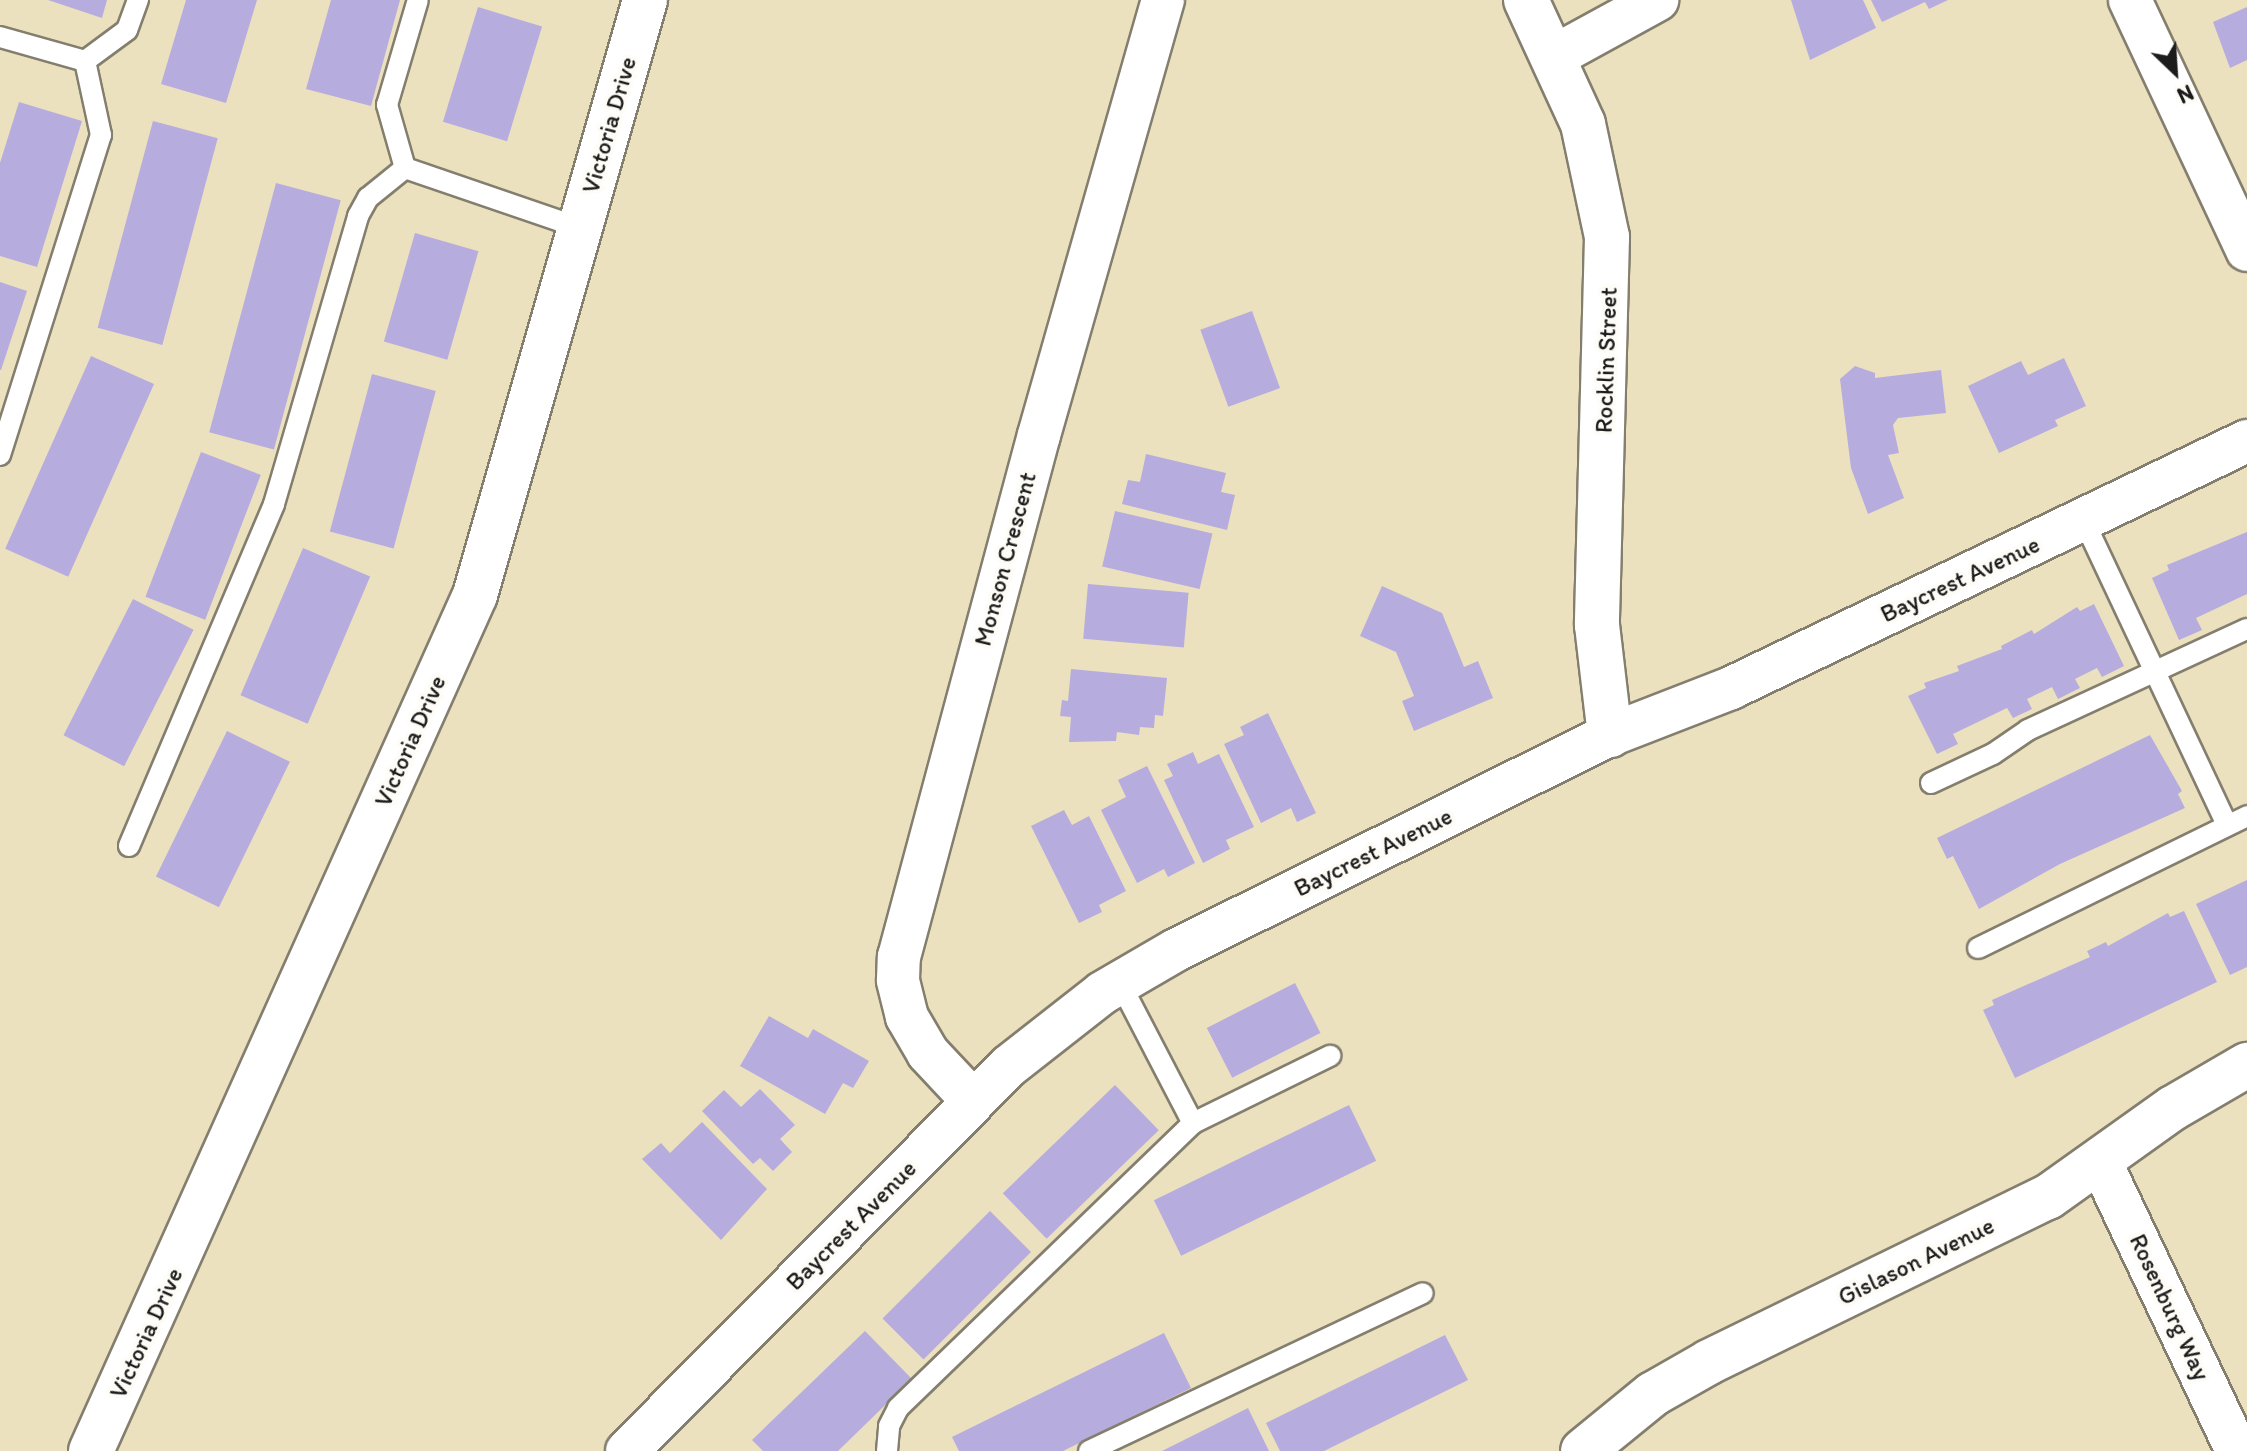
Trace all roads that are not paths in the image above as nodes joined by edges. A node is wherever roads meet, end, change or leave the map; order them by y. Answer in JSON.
{"nodes":[{"id":1,"x":138,"y":0,"type":"edge"},
{"id":2,"x":418,"y":0,"type":"edge"},
{"id":3,"x":645,"y":0,"type":"edge"},
{"id":4,"x":1163,"y":0,"type":"edge"},
{"id":5,"x":1526,"y":0,"type":"edge"},
{"id":6,"x":1657,"y":0,"type":"edge"},
{"id":7,"x":2130,"y":0,"type":"edge"},
{"id":8,"x":0,"y":37,"type":"edge"},
{"id":9,"x":1553,"y":57,"type":"junction"},
{"id":10,"x":85,"y":61,"type":"junction"},
{"id":11,"x":405,"y":168,"type":"junction"},
{"id":12,"x":580,"y":228,"type":"junction"},
{"id":13,"x":2247,"y":250,"type":"edge"},
{"id":14,"x":2247,"y":441,"type":"edge"},
{"id":15,"x":0,"y":455,"type":"edge"},
{"id":16,"x":2084,"y":521,"type":"junction"},
{"id":17,"x":2247,"y":629,"type":"edge"},
{"id":18,"x":2156,"y":671,"type":"junction"},
{"id":19,"x":1610,"y":735,"type":"junction"},
{"id":20,"x":1931,"y":783,"type":"dead end"},
{"id":21,"x":2247,"y":816,"type":"edge"},
{"id":22,"x":2227,"y":825,"type":"junction"},
{"id":23,"x":129,"y":846,"type":"dead end"},
{"id":24,"x":1978,"y":948,"type":"dead end"},
{"id":25,"x":1120,"y":983,"type":"junction"},
{"id":26,"x":1330,"y":1056,"type":"dead end"},
{"id":27,"x":2247,"y":1065,"type":"edge"},
{"id":28,"x":973,"y":1101,"type":"junction"},
{"id":29,"x":1193,"y":1123,"type":"junction"},
{"id":30,"x":2101,"y":1163,"type":"junction"},
{"id":31,"x":1423,"y":1293,"type":"dead end"},
{"id":32,"x":91,"y":1451,"type":"edge"},
{"id":33,"x":627,"y":1451,"type":"edge"},
{"id":34,"x":887,"y":1451,"type":"edge"},
{"id":35,"x":1089,"y":1451,"type":"edge"},
{"id":36,"x":1583,"y":1451,"type":"edge"},
{"id":37,"x":2237,"y":1451,"type":"edge"}],
"edges":[{"from":1,"to":10,"type":"lane"},
{"from":2,"to":11,"type":"lane"},
{"from":3,"to":12,"type":"street","name":"Victoria Drive"},
{"from":4,"to":28,"type":"street","name":"Monson Crescent"},
{"from":5,"to":9,"type":"street","name":"Rocklin Street"},
{"from":6,"to":9,"type":"street"},
{"from":7,"to":13,"type":"street"},
{"from":8,"to":10,"type":"lane"},
{"from":9,"to":19,"type":"street","name":"Rocklin Street"},
{"from":10,"to":15,"type":"lane"},
{"from":11,"to":12,"type":"lane"},
{"from":11,"to":23,"type":"lane"},
{"from":12,"to":32,"type":"street","name":"Victoria Drive"},
{"from":14,"to":16,"type":"street","name":"Baycrest Avenue"},
{"from":16,"to":18,"type":"lane"},
{"from":16,"to":19,"type":"street","name":"Baycrest Avenue"},
{"from":17,"to":18,"type":"lane"},
{"from":18,"to":20,"type":"lane"},
{"from":18,"to":22,"type":"lane"},
{"from":19,"to":25,"type":"street","name":"Baycrest Avenue"},
{"from":21,"to":22,"type":"lane"},
{"from":22,"to":24,"type":"lane"},
{"from":25,"to":28,"type":"street","name":"Baycrest Avenue"},
{"from":25,"to":29,"type":"lane"},
{"from":26,"to":29,"type":"lane"},
{"from":27,"to":30,"type":"street","name":"Gislason Avenue"},
{"from":28,"to":33,"type":"street","name":"Baycrest Avenue"},
{"from":29,"to":34,"type":"lane"},
{"from":30,"to":36,"type":"street","name":"Gislason Avenue"},
{"from":30,"to":37,"type":"street","name":"Rosenburg Way"},
{"from":31,"to":35,"type":"lane"}]}
